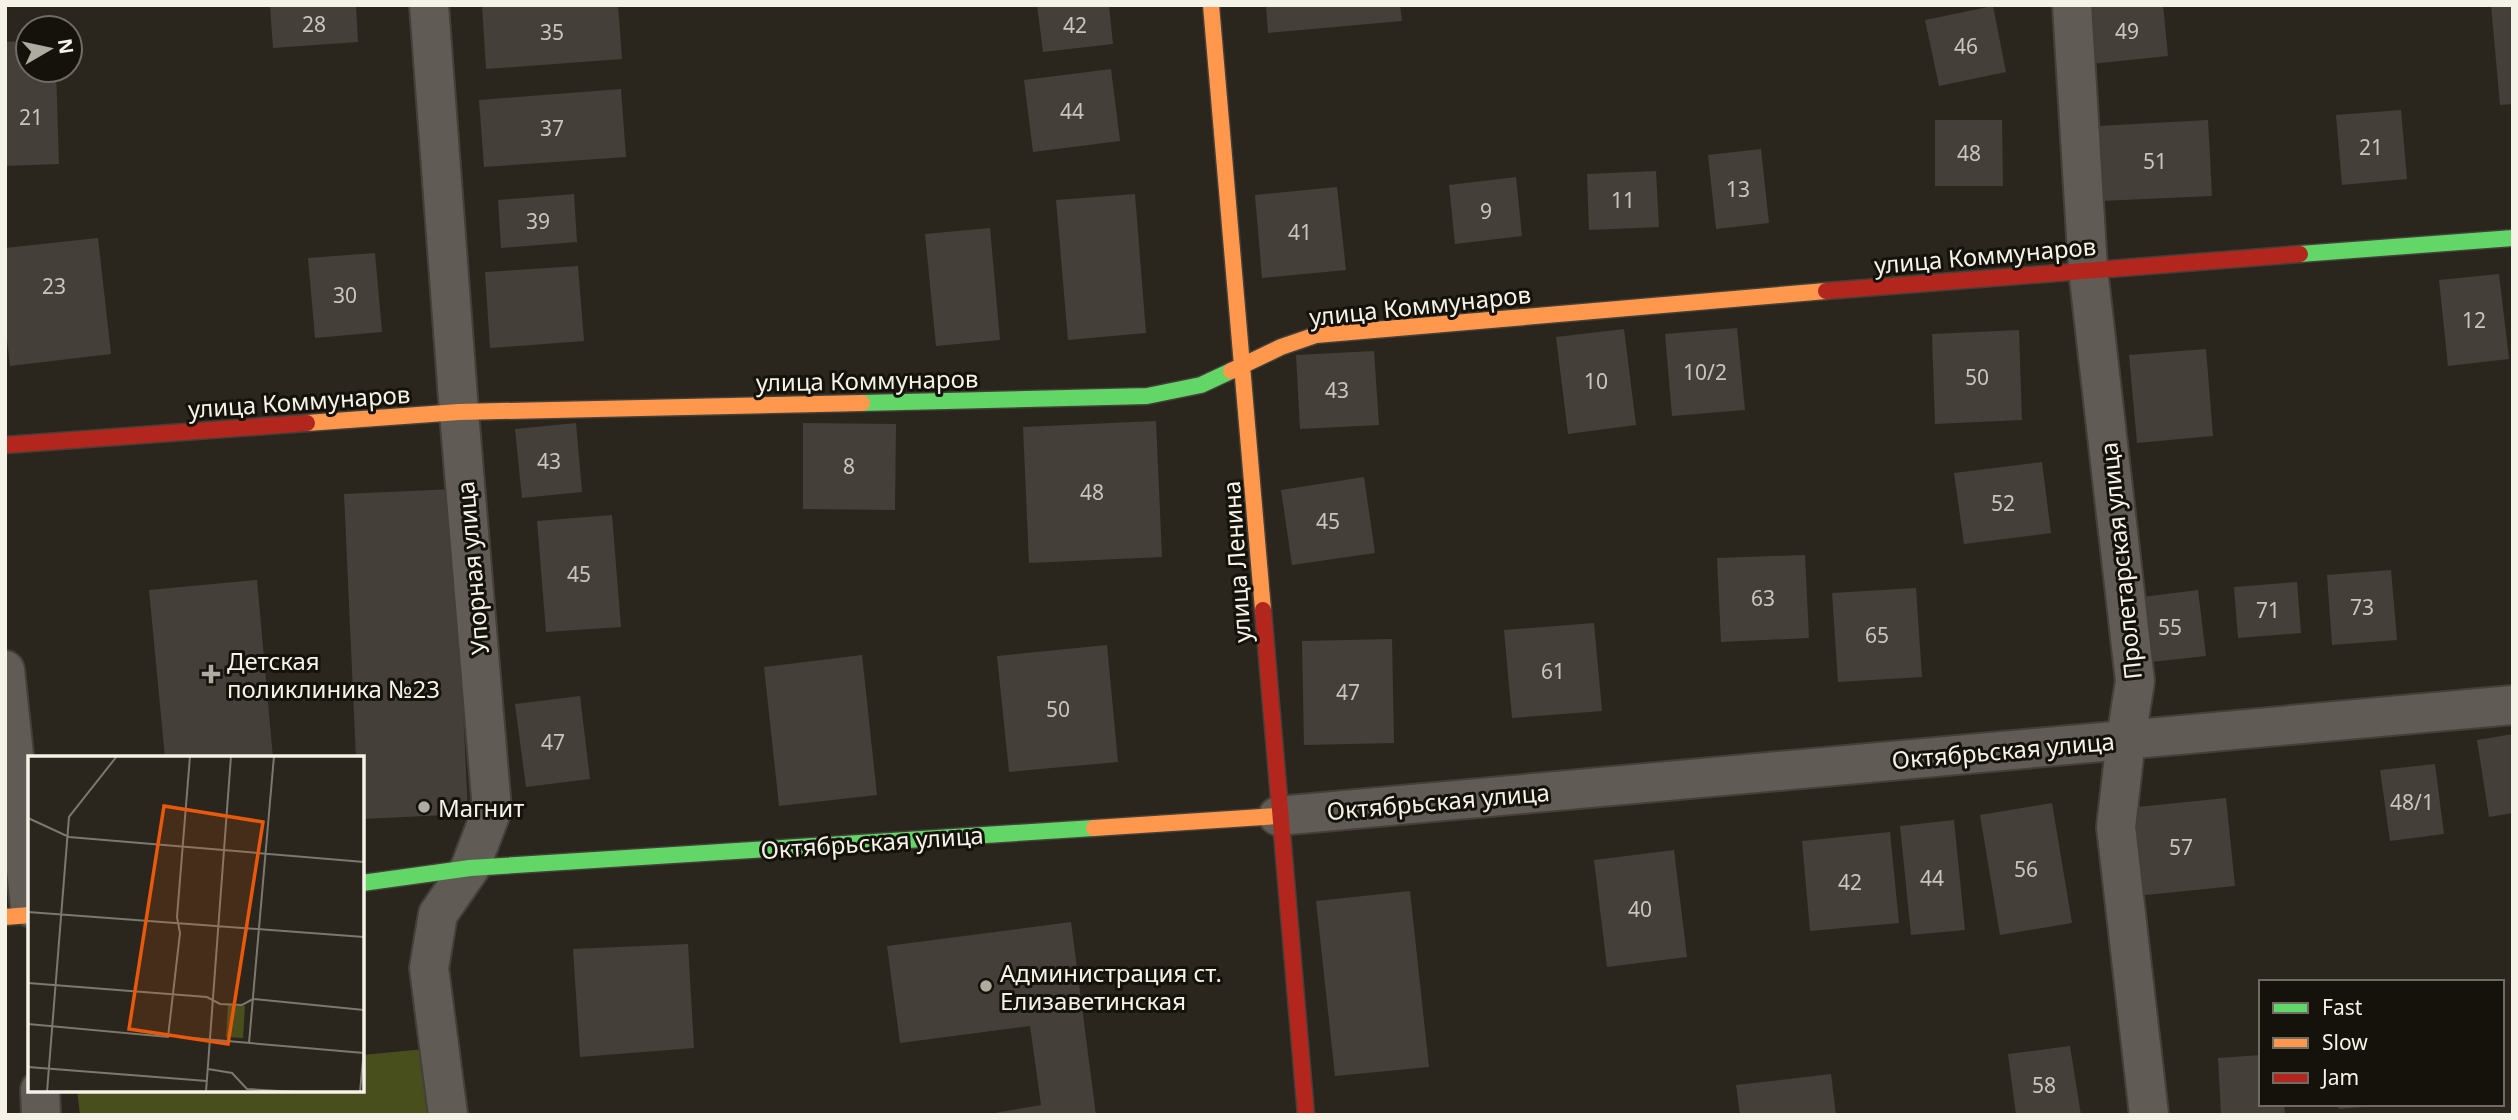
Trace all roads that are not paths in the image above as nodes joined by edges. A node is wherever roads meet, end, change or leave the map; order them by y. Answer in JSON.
{"nodes":[{"id":1,"x":429,"y":5,"type":"edge"},
{"id":2,"x":1211,"y":5,"type":"edge"},
{"id":3,"x":2072,"y":5,"type":"edge"},
{"id":4,"x":2513,"y":238,"type":"edge"},
{"id":5,"x":2088,"y":269,"type":"junction"},
{"id":6,"x":1244,"y":366,"type":"junction"},
{"id":7,"x":459,"y":412,"type":"junction"},
{"id":8,"x":5,"y":445,"type":"edge"},
{"id":9,"x":5,"y":670,"type":"edge"},
{"id":10,"x":2513,"y":705,"type":"edge"},
{"id":11,"x":2126,"y":739,"type":"junction"},
{"id":12,"x":1278,"y":816,"type":"junction"},
{"id":13,"x":470,"y":868,"type":"junction"},
{"id":14,"x":364,"y":883,"type":"edge"},
{"id":15,"x":28,"y":888,"type":"edge"},
{"id":16,"x":28,"y":915,"type":"edge"},
{"id":17,"x":5,"y":917,"type":"edge"},
{"id":18,"x":40,"y":1092,"type":"edge"},
{"id":19,"x":41,"y":1115,"type":"edge"},
{"id":20,"x":448,"y":1115,"type":"edge"},
{"id":21,"x":1306,"y":1115,"type":"edge"},
{"id":22,"x":2149,"y":1115,"type":"edge"}],
"edges":[{"from":1,"to":7,"type":"street","name":"Упорная улица"},
{"from":2,"to":6,"type":"street","name":"улица Ленина"},
{"from":3,"to":5,"type":"street","name":"Пролетарская улица"},
{"from":4,"to":5,"type":"street","name":"улица Коммунаров"},
{"from":5,"to":6,"type":"street","name":"улица Коммунаров"},
{"from":5,"to":11,"type":"street","name":"Пролетарская улица"},
{"from":6,"to":7,"type":"street","name":"улица Коммунаров"},
{"from":6,"to":12,"type":"street","name":"улица Ленина"},
{"from":7,"to":8,"type":"street","name":"улица Коммунаров"},
{"from":7,"to":13,"type":"street","name":"Упорная улица"},
{"from":9,"to":15,"type":"street"},
{"from":10,"to":11,"type":"street","name":"Октябрьская улица"},
{"from":11,"to":12,"type":"street","name":"Октябрьская улица"},
{"from":11,"to":22,"type":"street","name":"Пролетарская улица"},
{"from":12,"to":13,"type":"street","name":"Октябрьская улица"},
{"from":12,"to":21,"type":"street","name":"улица Ленина"},
{"from":13,"to":14,"type":"street","name":"Октябрьская улица"},
{"from":13,"to":20,"type":"street","name":"Упорная улица"},
{"from":16,"to":17,"type":"street"},
{"from":18,"to":19,"type":"street"}]}
